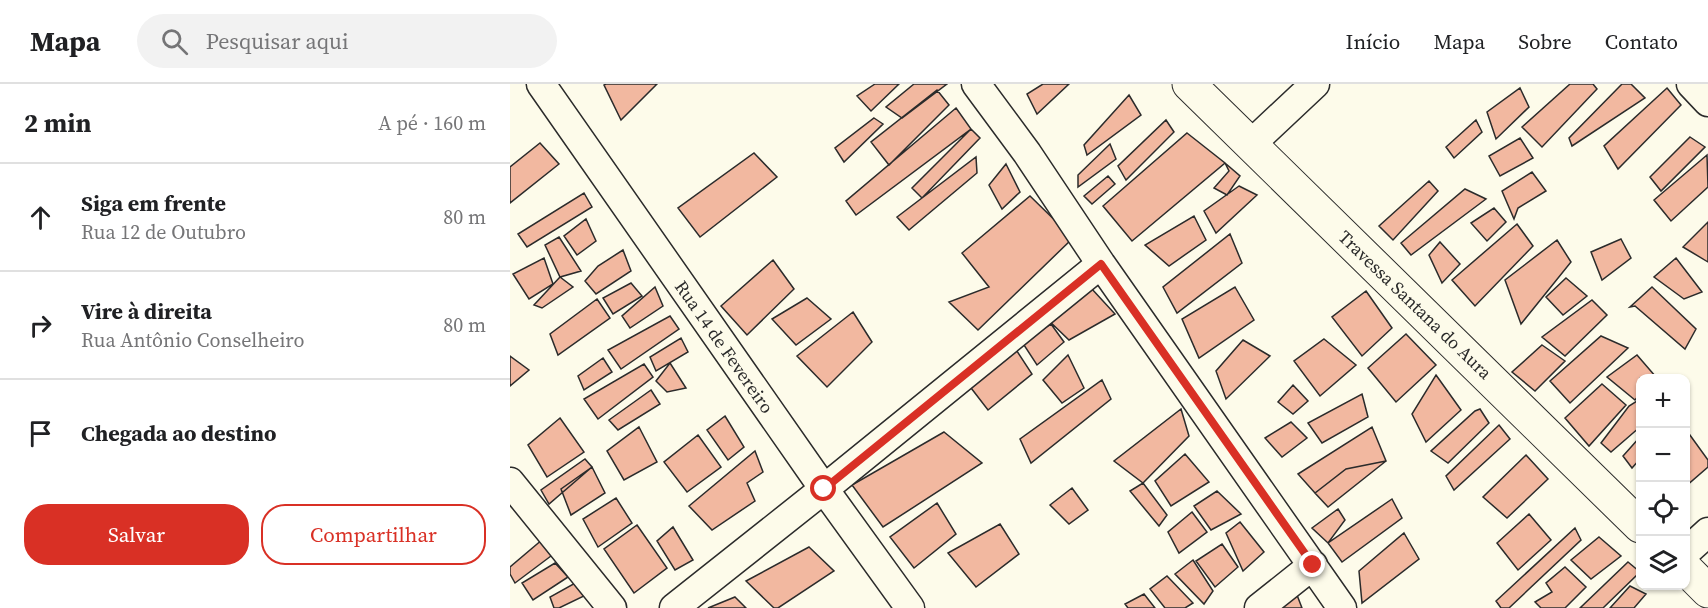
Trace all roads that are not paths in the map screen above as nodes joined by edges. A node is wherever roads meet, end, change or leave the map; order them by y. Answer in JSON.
{"nodes":[{"id":1,"x":541,"y":84,"type":"edge"},
{"id":2,"x":976,"y":84,"type":"edge"},
{"id":3,"x":1190,"y":84,"type":"edge"},
{"id":4,"x":1315,"y":84,"type":"edge"},
{"id":5,"x":1690,"y":84,"type":"edge"},
{"id":6,"x":1708,"y":102,"type":"edge"},
{"id":7,"x":1251,"y":144,"type":"junction"},
{"id":8,"x":1101,"y":264,"type":"junction"},
{"id":9,"x":510,"y":482,"type":"edge"},
{"id":10,"x":824,"y":489,"type":"junction"},
{"id":11,"x":1636,"y":521,"type":"edge"},
{"id":12,"x":1708,"y":532,"type":"edge"},
{"id":13,"x":1690,"y":548,"type":"edge"},
{"id":14,"x":1313,"y":565,"type":"junction"},
{"id":15,"x":1690,"y":573,"type":"edge"},
{"id":16,"x":1708,"y":591,"type":"edge"},
{"id":17,"x":612,"y":608,"type":"edge"},
{"id":18,"x":674,"y":608,"type":"edge"},
{"id":19,"x":910,"y":608,"type":"edge"},
{"id":20,"x":1259,"y":608,"type":"edge"},
{"id":21,"x":1342,"y":608,"type":"edge"}],
"edges":[{"from":1,"to":10,"type":"street","name":"Rua 14 de Fevereiro"},
{"from":2,"to":8,"type":"street"},
{"from":3,"to":7,"type":"street","name":"Travessa Santana do Aura"},
{"from":4,"to":7,"type":"street"},
{"from":5,"to":6,"type":"street"},
{"from":7,"to":11,"type":"street","name":"Travessa Santana do Aura"},
{"from":8,"to":10,"type":"street"},
{"from":8,"to":14,"type":"street"},
{"from":9,"to":17,"type":"street"},
{"from":10,"to":18,"type":"street"},
{"from":10,"to":19,"type":"street","name":"Rua 14 de Fevereiro"},
{"from":12,"to":13,"type":"street"},
{"from":14,"to":20,"type":"street"},
{"from":14,"to":21,"type":"street"},
{"from":15,"to":16,"type":"street"}]}
